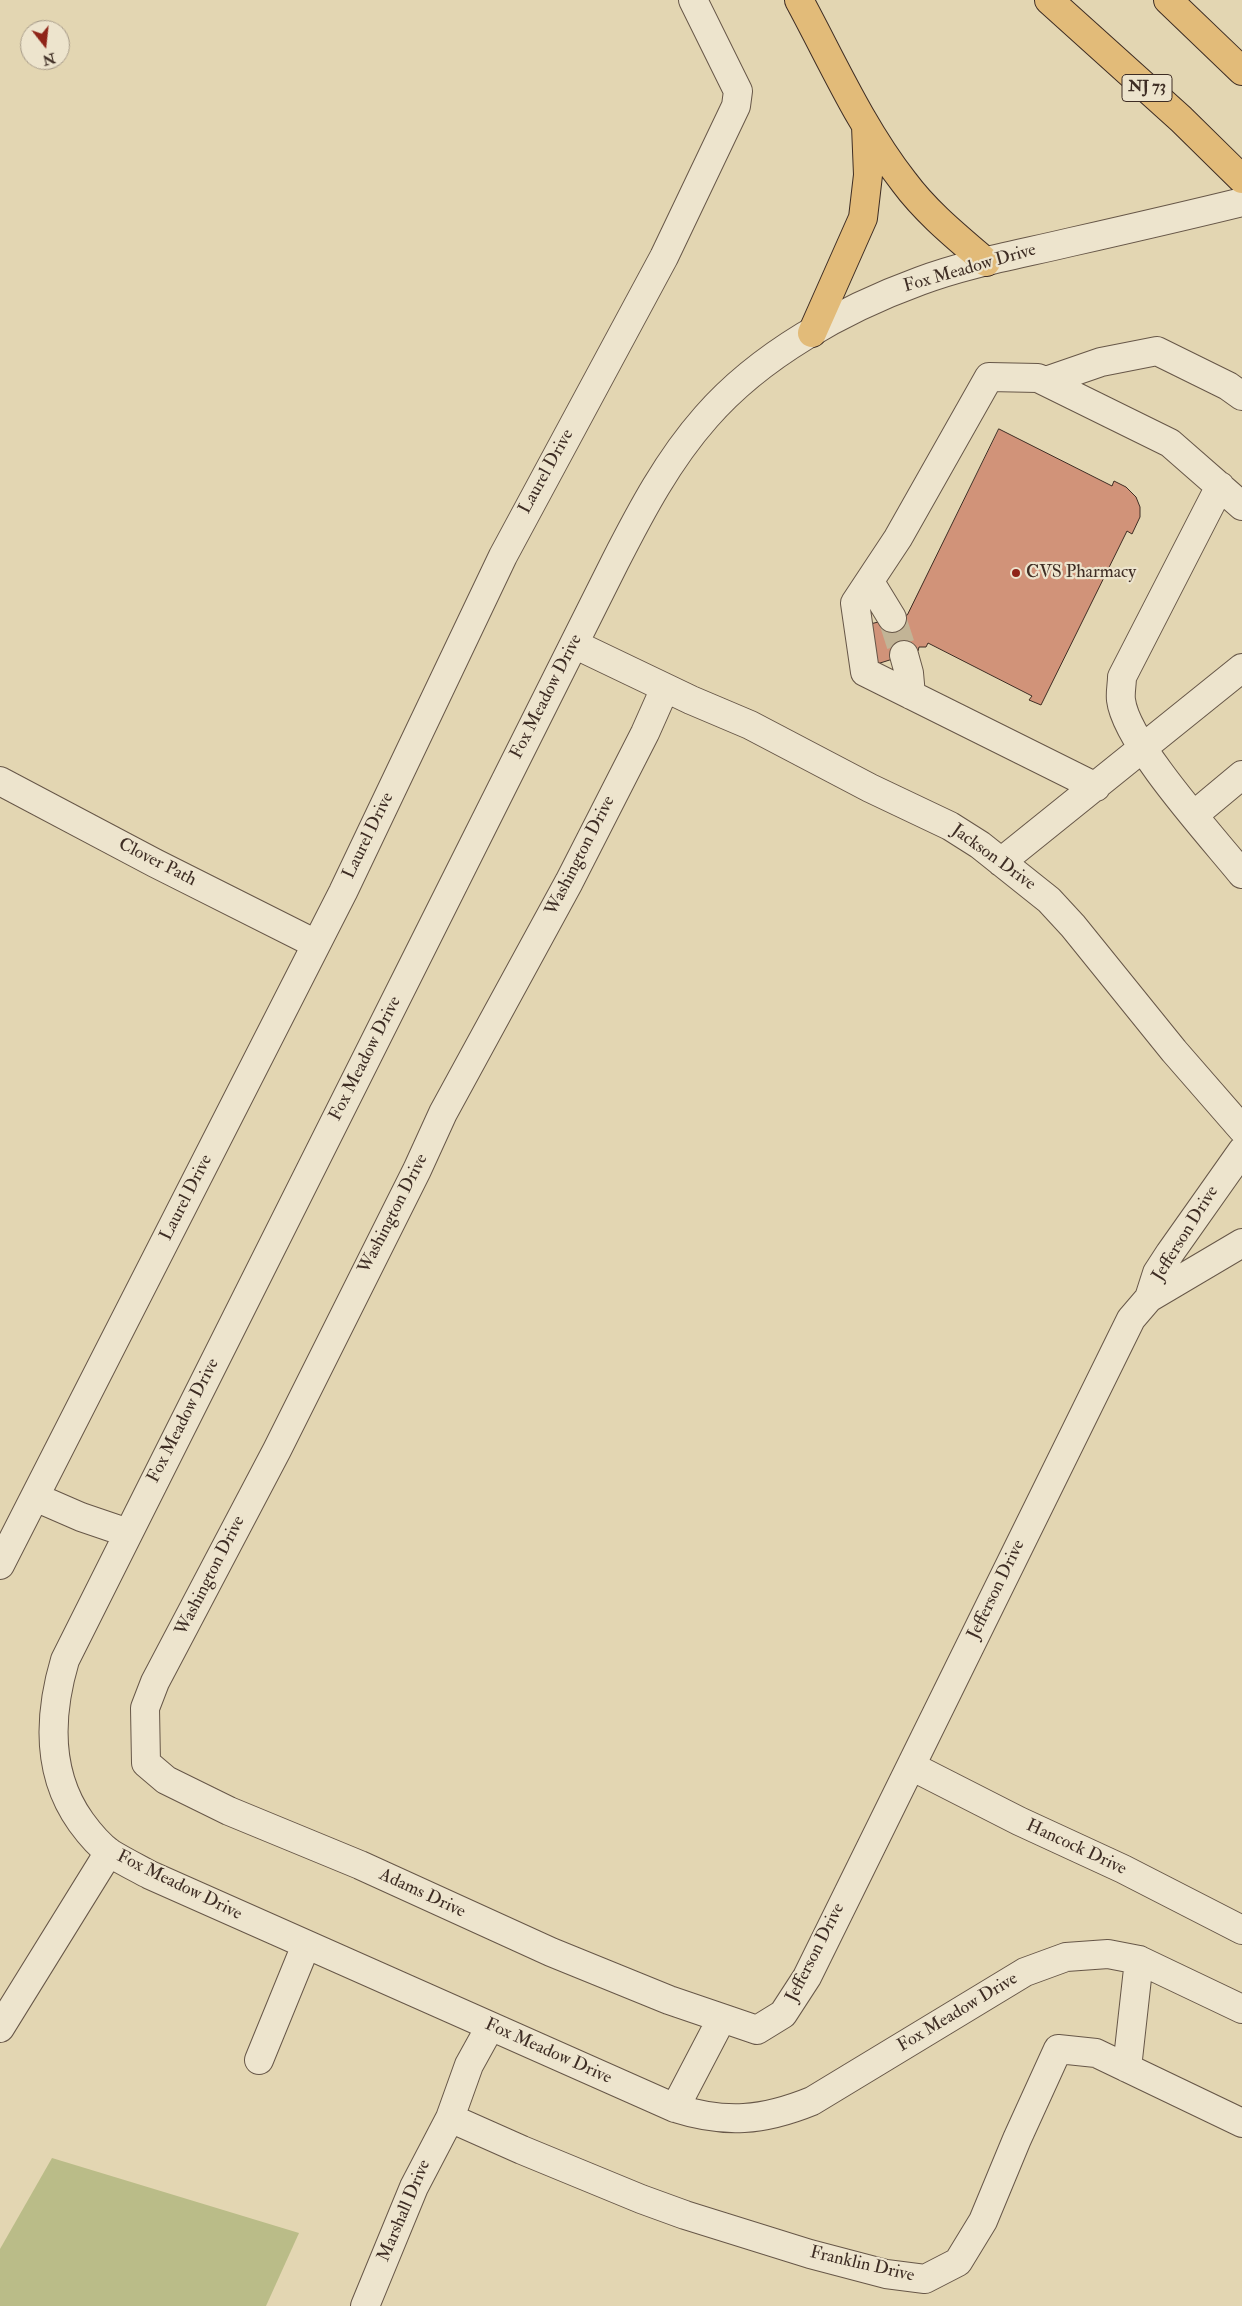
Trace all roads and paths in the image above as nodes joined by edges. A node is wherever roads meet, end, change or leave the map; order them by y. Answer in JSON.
{"nodes":[{"id":1,"x":693,"y":0,"type":"edge"},
{"id":2,"x":800,"y":0,"type":"edge"},
{"id":3,"x":1050,"y":0,"type":"edge"},
{"id":4,"x":1168,"y":0,"type":"edge"},
{"id":5,"x":1242,"y":71,"type":"edge"},
{"id":6,"x":866,"y":124,"type":"junction"},
{"id":7,"x":1242,"y":179,"type":"edge"},
{"id":8,"x":1242,"y":202,"type":"edge"},
{"id":9,"x":986,"y":262,"type":"junction"},
{"id":10,"x":812,"y":333,"type":"junction"},
{"id":11,"x":1046,"y":381,"type":"junction"},
{"id":12,"x":1242,"y":396,"type":"edge"},
{"id":13,"x":1220,"y":486,"type":"junction"},
{"id":14,"x":1242,"y":506,"type":"edge"},
{"id":15,"x":870,"y":582,"type":"junction"},
{"id":16,"x":892,"y":618,"type":"tunnel mouth"},
{"id":17,"x":574,"y":644,"type":"junction"},
{"id":18,"x":904,"y":655,"type":"tunnel mouth"},
{"id":19,"x":1242,"y":668,"type":"edge"},
{"id":20,"x":665,"y":688,"type":"junction"},
{"id":21,"x":911,"y":695,"type":"junction"},
{"id":22,"x":1143,"y":749,"type":"junction"},
{"id":23,"x":1242,"y":775,"type":"edge"},
{"id":24,"x":0,"y":781,"type":"edge"},
{"id":25,"x":1096,"y":787,"type":"junction"},
{"id":26,"x":1194,"y":815,"type":"junction"},
{"id":27,"x":1001,"y":862,"type":"junction"},
{"id":28,"x":1242,"y":874,"type":"edge"},
{"id":29,"x":316,"y":944,"type":"junction"},
{"id":30,"x":1242,"y":1129,"type":"edge"},
{"id":31,"x":1242,"y":1151,"type":"edge"},
{"id":32,"x":1242,"y":1243,"type":"edge"},
{"id":33,"x":1149,"y":1298,"type":"junction"},
{"id":34,"x":35,"y":1497,"type":"junction"},
{"id":35,"x":128,"y":1533,"type":"junction"},
{"id":36,"x":0,"y":1565,"type":"edge"},
{"id":37,"x":145,"y":1708,"type":"joint"},
{"id":38,"x":911,"y":1766,"type":"junction"},
{"id":39,"x":109,"y":1852,"type":"junction"},
{"id":40,"x":1242,"y":1930,"type":"edge"},
{"id":41,"x":306,"y":1945,"type":"junction"},
{"id":42,"x":1139,"y":1960,"type":"junction"},
{"id":43,"x":1242,"y":2009,"type":"edge"},
{"id":44,"x":722,"y":2018,"type":"junction"},
{"id":45,"x":490,"y":2027,"type":"junction"},
{"id":46,"x":0,"y":2028,"type":"edge"},
{"id":47,"x":757,"y":2030,"type":"joint"},
{"id":48,"x":259,"y":2060,"type":"dead end"},
{"id":49,"x":1127,"y":2068,"type":"junction"},
{"id":50,"x":675,"y":2108,"type":"junction"},
{"id":51,"x":450,"y":2118,"type":"junction"},
{"id":52,"x":1242,"y":2123,"type":"edge"},
{"id":53,"x":365,"y":2306,"type":"edge"}],
"edges":[{"from":1,"to":29,"type":"street","name":"Laurel Drive"},
{"from":2,"to":6,"type":"highway"},
{"from":3,"to":7,"type":"highway","number":"NJ 73"},
{"from":4,"to":5,"type":"highway"},
{"from":6,"to":9,"type":"highway"},
{"from":6,"to":10,"type":"highway"},
{"from":8,"to":9,"type":"street","name":"Fox Meadow Drive"},
{"from":9,"to":10,"type":"street","name":"Fox Meadow Drive"},
{"from":10,"to":17,"type":"street","name":"Fox Meadow Drive"},
{"from":11,"to":12,"type":"street"},
{"from":11,"to":13,"type":"street"},
{"from":11,"to":15,"type":"street"},
{"from":13,"to":14,"type":"street"},
{"from":13,"to":22,"type":"street"},
{"from":15,"to":16,"type":"street"},
{"from":15,"to":21,"type":"street"},
{"from":17,"to":20,"type":"street","name":"Jackson Drive"},
{"from":17,"to":35,"type":"street","name":"Fox Meadow Drive"},
{"from":18,"to":21,"type":"street"},
{"from":19,"to":22,"type":"street"},
{"from":20,"to":27,"type":"street","name":"Jackson Drive"},
{"from":20,"to":37,"type":"street","name":"Washington Drive"},
{"from":21,"to":25,"type":"street"},
{"from":22,"to":25,"type":"street"},
{"from":22,"to":26,"type":"street"},
{"from":23,"to":26,"type":"street"},
{"from":24,"to":29,"type":"street","name":"Clover Path"},
{"from":25,"to":27,"type":"street"},
{"from":26,"to":28,"type":"street"},
{"from":27,"to":30,"type":"street","name":"Jackson Drive"},
{"from":29,"to":34,"type":"street","name":"Laurel Drive"},
{"from":31,"to":33,"type":"street","name":"Jefferson Drive"},
{"from":32,"to":33,"type":"street"},
{"from":33,"to":38,"type":"street","name":"Jefferson Drive"},
{"from":34,"to":35,"type":"street"},
{"from":34,"to":36,"type":"street","name":"Laurel Drive"},
{"from":35,"to":39,"type":"street","name":"Fox Meadow Drive"},
{"from":37,"to":44,"type":"street","name":"Adams Drive"},
{"from":38,"to":40,"type":"street","name":"Hancock Drive"},
{"from":38,"to":47,"type":"street","name":"Jefferson Drive"},
{"from":39,"to":41,"type":"street","name":"Fox Meadow Drive"},
{"from":39,"to":46,"type":"street"},
{"from":41,"to":45,"type":"street","name":"Fox Meadow Drive"},
{"from":41,"to":48,"type":"street"},
{"from":42,"to":43,"type":"street","name":"Fox Meadow Drive"},
{"from":42,"to":49,"type":"street"},
{"from":42,"to":50,"type":"street","name":"Fox Meadow Drive"},
{"from":44,"to":47,"type":"street","name":"Adams Drive"},
{"from":44,"to":50,"type":"street"},
{"from":45,"to":50,"type":"street","name":"Fox Meadow Drive"},
{"from":45,"to":51,"type":"street"},
{"from":49,"to":51,"type":"street","name":"Franklin Drive"},
{"from":49,"to":52,"type":"street","name":"Franklin Drive"},
{"from":51,"to":53,"type":"street","name":"Marshall Drive"}]}
